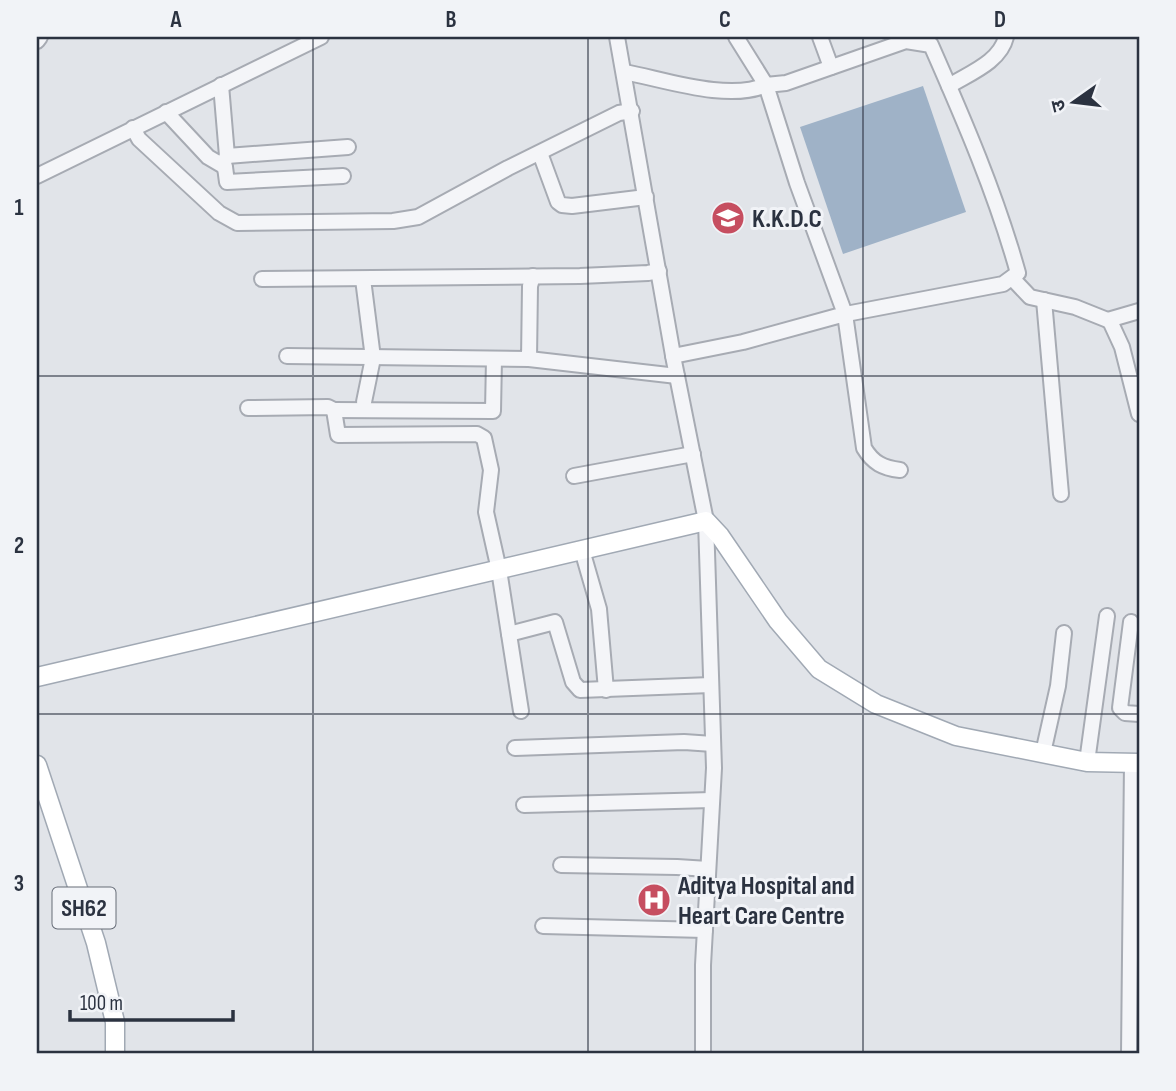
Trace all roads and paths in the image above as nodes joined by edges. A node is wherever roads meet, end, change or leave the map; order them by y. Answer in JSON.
{"nodes":[{"id":1,"x":40,"y":37,"type":"edge"},
{"id":2,"x":321,"y":37,"type":"edge"},
{"id":3,"x":617,"y":37,"type":"edge"},
{"id":4,"x":736,"y":37,"type":"edge"},
{"id":5,"x":820,"y":37,"type":"edge"},
{"id":6,"x":1006,"y":37,"type":"edge"},
{"id":7,"x":905,"y":39,"type":"edge"},
{"id":8,"x":37,"y":41,"type":"edge"},
{"id":9,"x":831,"y":67,"type":"junction"},
{"id":10,"x":624,"y":72,"type":"junction"},
{"id":11,"x":221,"y":85,"type":"junction"},
{"id":12,"x":766,"y":85,"type":"junction"},
{"id":13,"x":950,"y":86,"type":"junction"},
{"id":14,"x":632,"y":111,"type":"junction"},
{"id":15,"x":166,"y":112,"type":"junction"},
{"id":16,"x":133,"y":128,"type":"junction"},
{"id":17,"x":348,"y":147,"type":"dead end"},
{"id":18,"x":540,"y":153,"type":"junction"},
{"id":19,"x":226,"y":162,"type":"junction"},
{"id":20,"x":37,"y":176,"type":"edge"},
{"id":21,"x":344,"y":176,"type":"dead end"},
{"id":22,"x":646,"y":197,"type":"junction"},
{"id":23,"x":659,"y":271,"type":"junction"},
{"id":24,"x":533,"y":276,"type":"junction"},
{"id":25,"x":1012,"y":278,"type":"junction"},
{"id":26,"x":262,"y":279,"type":"dead end"},
{"id":27,"x":363,"y":279,"type":"junction"},
{"id":28,"x":1044,"y":300,"type":"junction"},
{"id":29,"x":1139,"y":311,"type":"edge"},
{"id":30,"x":845,"y":314,"type":"junction"},
{"id":31,"x":1108,"y":320,"type":"junction"},
{"id":32,"x":287,"y":356,"type":"dead end"},
{"id":33,"x":673,"y":356,"type":"junction"},
{"id":34,"x":373,"y":358,"type":"junction"},
{"id":35,"x":494,"y":359,"type":"junction"},
{"id":36,"x":529,"y":359,"type":"junction"},
{"id":37,"x":677,"y":376,"type":"junction"},
{"id":38,"x":365,"y":402,"type":"dead end"},
{"id":39,"x":248,"y":408,"type":"dead end"},
{"id":40,"x":334,"y":410,"type":"junction"},
{"id":41,"x":1139,"y":414,"type":"edge"},
{"id":42,"x":693,"y":454,"type":"junction"},
{"id":43,"x":900,"y":470,"type":"dead end"},
{"id":44,"x":575,"y":477,"type":"dead end"},
{"id":45,"x":1062,"y":494,"type":"dead end"},
{"id":46,"x":706,"y":521,"type":"junction"},
{"id":47,"x":582,"y":551,"type":"junction"},
{"id":48,"x":499,"y":570,"type":"junction"},
{"id":49,"x":1107,"y":616,"type":"dead end"},
{"id":50,"x":1131,"y":622,"type":"dead end"},
{"id":51,"x":1064,"y":633,"type":"dead end"},
{"id":52,"x":509,"y":634,"type":"junction"},
{"id":53,"x":37,"y":677,"type":"edge"},
{"id":54,"x":711,"y":685,"type":"junction"},
{"id":55,"x":606,"y":690,"type":"junction"},
{"id":56,"x":521,"y":711,"type":"dead end"},
{"id":57,"x":1139,"y":713,"type":"edge"},
{"id":58,"x":713,"y":744,"type":"junction"},
{"id":59,"x":515,"y":748,"type":"dead end"},
{"id":60,"x":1043,"y":753,"type":"junction"},
{"id":61,"x":1087,"y":762,"type":"junction"},
{"id":62,"x":1136,"y":763,"type":"edge"},
{"id":63,"x":37,"y":765,"type":"edge"},
{"id":64,"x":712,"y":800,"type":"junction"},
{"id":65,"x":524,"y":805,"type":"dead end"},
{"id":66,"x":561,"y":865,"type":"dead end"},
{"id":67,"x":708,"y":869,"type":"junction"},
{"id":68,"x":543,"y":926,"type":"dead end"},
{"id":69,"x":705,"y":929,"type":"junction"},
{"id":70,"x":115,"y":1054,"type":"edge"},
{"id":71,"x":703,"y":1054,"type":"edge"},
{"id":72,"x":1129,"y":1054,"type":"edge"}],
"edges":[{"from":1,"to":8,"type":"street"},
{"from":2,"to":11,"type":"street"},
{"from":3,"to":10,"type":"street"},
{"from":4,"to":12,"type":"street"},
{"from":5,"to":9,"type":"street"},
{"from":6,"to":13,"type":"street"},
{"from":7,"to":9,"type":"street"},
{"from":7,"to":13,"type":"street"},
{"from":9,"to":12,"type":"street"},
{"from":10,"to":12,"type":"street"},
{"from":10,"to":14,"type":"street"},
{"from":11,"to":15,"type":"street"},
{"from":11,"to":19,"type":"street"},
{"from":12,"to":30,"type":"street"},
{"from":13,"to":25,"type":"street"},
{"from":14,"to":18,"type":"street"},
{"from":14,"to":22,"type":"street"},
{"from":15,"to":16,"type":"street"},
{"from":15,"to":19,"type":"street"},
{"from":16,"to":18,"type":"street"},
{"from":16,"to":20,"type":"street"},
{"from":17,"to":19,"type":"street"},
{"from":18,"to":22,"type":"street"},
{"from":19,"to":21,"type":"street"},
{"from":22,"to":23,"type":"street"},
{"from":23,"to":24,"type":"street"},
{"from":23,"to":33,"type":"street"},
{"from":24,"to":27,"type":"street"},
{"from":24,"to":36,"type":"street"},
{"from":25,"to":28,"type":"street"},
{"from":25,"to":30,"type":"street"},
{"from":26,"to":27,"type":"street"},
{"from":27,"to":34,"type":"street"},
{"from":28,"to":31,"type":"street"},
{"from":28,"to":45,"type":"street"},
{"from":29,"to":31,"type":"street"},
{"from":30,"to":33,"type":"street"},
{"from":30,"to":43,"type":"street"},
{"from":31,"to":41,"type":"street"},
{"from":32,"to":34,"type":"street"},
{"from":33,"to":37,"type":"street"},
{"from":34,"to":35,"type":"street"},
{"from":34,"to":38,"type":"street"},
{"from":35,"to":36,"type":"street"},
{"from":35,"to":40,"type":"street"},
{"from":36,"to":37,"type":"street"},
{"from":37,"to":42,"type":"street"},
{"from":39,"to":40,"type":"street"},
{"from":40,"to":48,"type":"street"},
{"from":42,"to":44,"type":"street"},
{"from":42,"to":46,"type":"street"},
{"from":46,"to":47,"type":"main road"},
{"from":46,"to":54,"type":"street"},
{"from":46,"to":60,"type":"main road"},
{"from":47,"to":48,"type":"main road"},
{"from":47,"to":55,"type":"street"},
{"from":48,"to":52,"type":"street"},
{"from":48,"to":53,"type":"main road"},
{"from":49,"to":61,"type":"street"},
{"from":50,"to":57,"type":"street"},
{"from":51,"to":60,"type":"street"},
{"from":52,"to":55,"type":"street"},
{"from":52,"to":56,"type":"street"},
{"from":54,"to":55,"type":"street"},
{"from":54,"to":58,"type":"street"},
{"from":58,"to":59,"type":"street"},
{"from":58,"to":64,"type":"street"},
{"from":60,"to":61,"type":"main road"},
{"from":61,"to":62,"type":"main road"},
{"from":62,"to":72,"type":"street"},
{"from":63,"to":70,"type":"main road","number":"SH62"},
{"from":64,"to":65,"type":"street"},
{"from":64,"to":67,"type":"street"},
{"from":66,"to":67,"type":"street"},
{"from":67,"to":69,"type":"street"},
{"from":68,"to":69,"type":"street"},
{"from":69,"to":71,"type":"street"}]}
